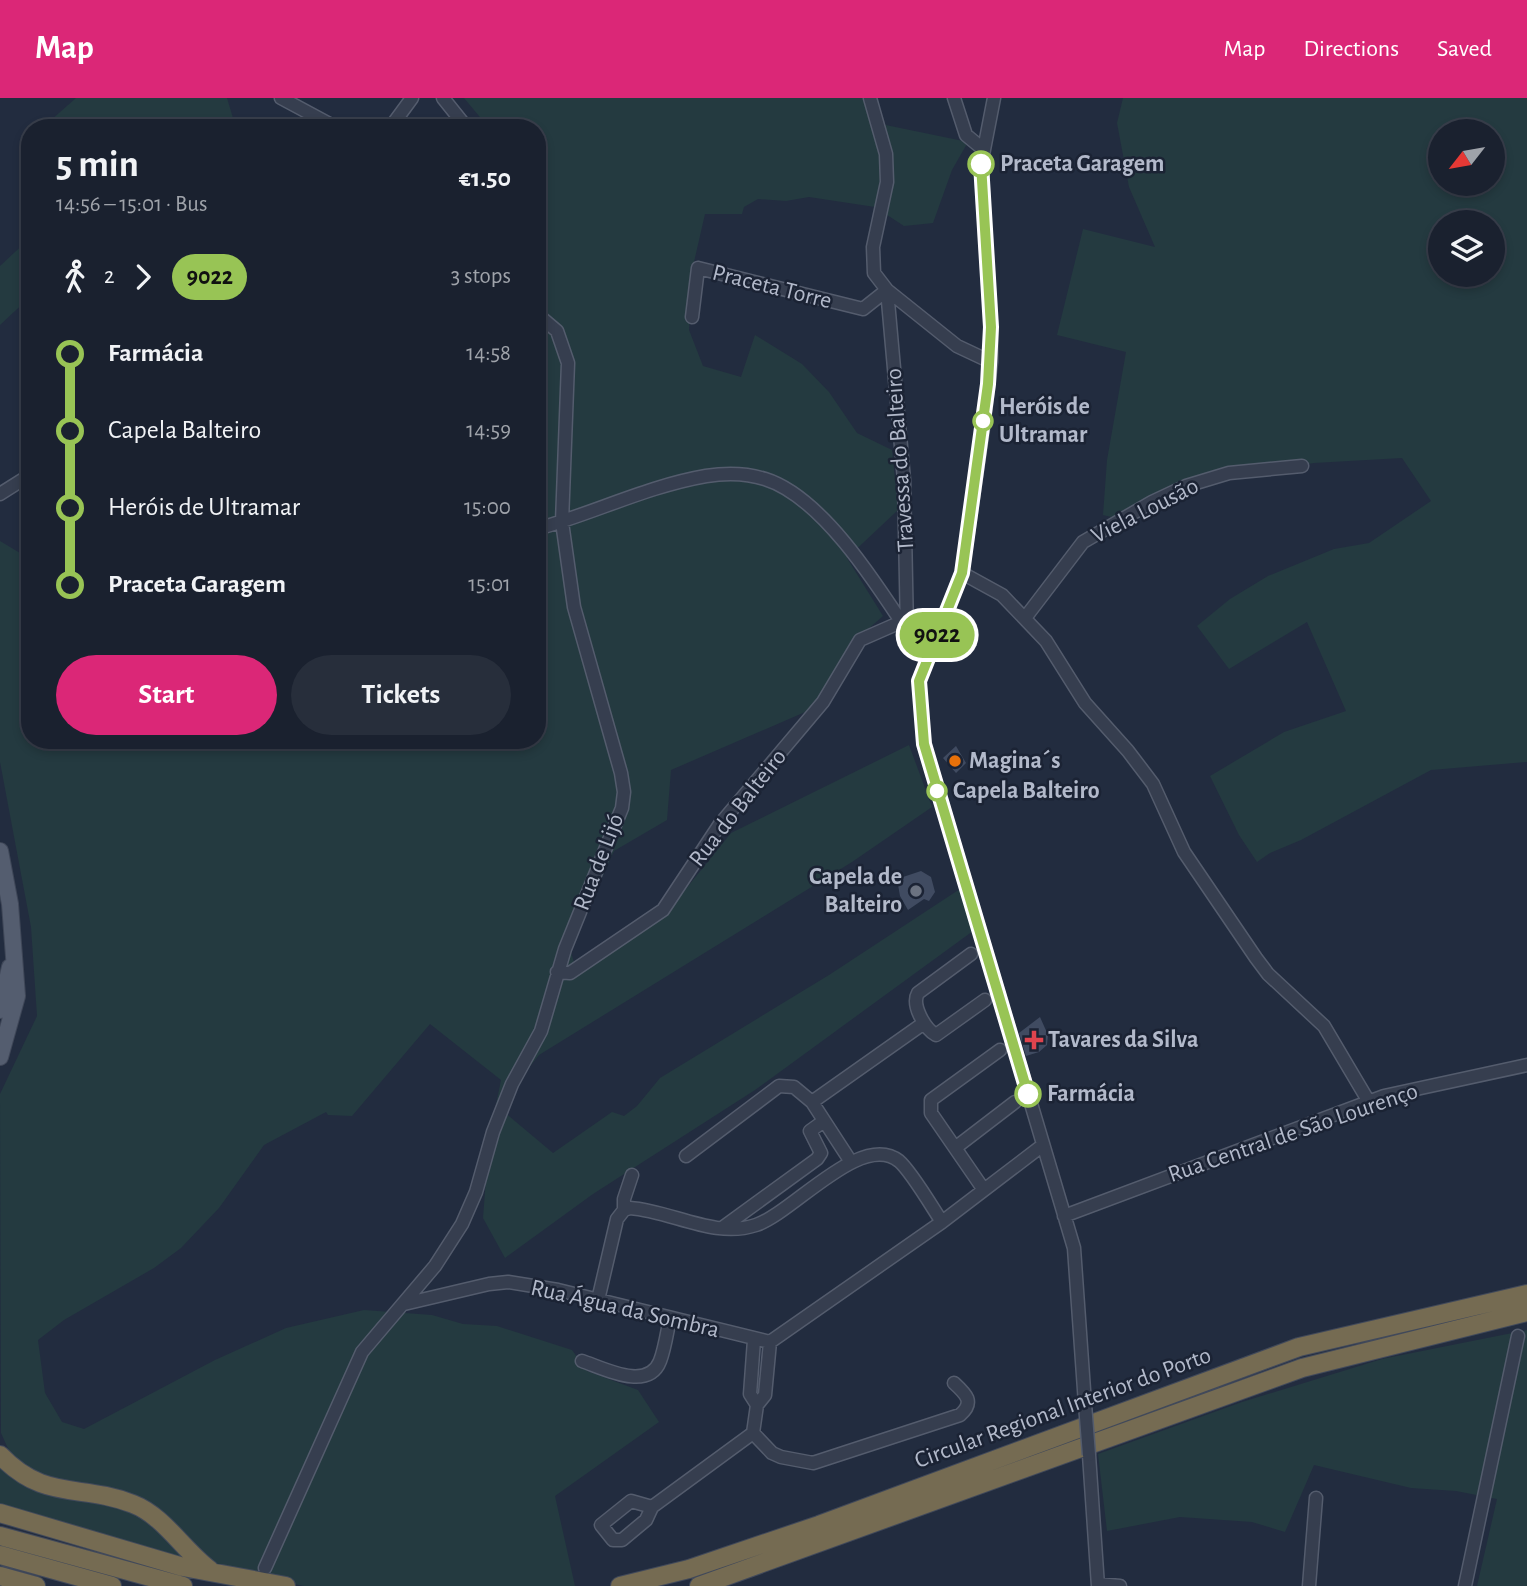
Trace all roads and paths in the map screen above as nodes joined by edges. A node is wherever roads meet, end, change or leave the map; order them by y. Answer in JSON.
{"nodes":[{"id":1,"x":281,"y":98,"type":"edge"},
{"id":2,"x":412,"y":98,"type":"edge"},
{"id":3,"x":443,"y":98,"type":"edge"},
{"id":4,"x":870,"y":98,"type":"edge"},
{"id":5,"x":954,"y":98,"type":"edge"},
{"id":6,"x":994,"y":98,"type":"edge"},
{"id":7,"x":317,"y":119,"type":"edge"},
{"id":8,"x":397,"y":119,"type":"edge"},
{"id":9,"x":460,"y":119,"type":"edge"},
{"id":10,"x":983,"y":149,"type":"junction"},
{"id":11,"x":887,"y":290,"type":"junction"},
{"id":12,"x":692,"y":317,"type":"dead end"},
{"id":13,"x":546,"y":322,"type":"edge"},
{"id":14,"x":991,"y":362,"type":"junction"},
{"id":15,"x":1302,"y":466,"type":"dead end"},
{"id":16,"x":21,"y":481,"type":"edge"},
{"id":17,"x":0,"y":494,"type":"edge"},
{"id":18,"x":562,"y":522,"type":"junction"},
{"id":19,"x":546,"y":526,"type":"edge"},
{"id":20,"x":962,"y":573,"type":"junction"},
{"id":21,"x":1025,"y":618,"type":"junction"},
{"id":22,"x":904,"y":627,"type":"junction"},
{"id":23,"x":926,"y":660,"type":"junction"},
{"id":24,"x":0,"y":851,"type":"edge"},
{"id":25,"x":14,"y":947,"type":"junction"},
{"id":26,"x":971,"y":954,"type":"dead end"},
{"id":27,"x":557,"y":972,"type":"junction"},
{"id":28,"x":985,"y":1000,"type":"dead end"},
{"id":29,"x":0,"y":1010,"type":"edge"},
{"id":30,"x":923,"y":1023,"type":"junction"},
{"id":31,"x":1000,"y":1050,"type":"dead end"},
{"id":32,"x":0,"y":1057,"type":"edge"},
{"id":33,"x":1527,"y":1065,"type":"edge"},
{"id":34,"x":812,"y":1102,"type":"junction"},
{"id":35,"x":1015,"y":1102,"type":"dead end"},
{"id":36,"x":1368,"y":1102,"type":"junction"},
{"id":37,"x":824,"y":1121,"type":"junction"},
{"id":38,"x":1043,"y":1145,"type":"junction"},
{"id":39,"x":955,"y":1147,"type":"junction"},
{"id":40,"x":686,"y":1156,"type":"dead end"},
{"id":41,"x":851,"y":1163,"type":"junction"},
{"id":42,"x":632,"y":1175,"type":"dead end"},
{"id":43,"x":984,"y":1190,"type":"junction"},
{"id":44,"x":624,"y":1210,"type":"junction"},
{"id":45,"x":1064,"y":1216,"type":"junction"},
{"id":46,"x":942,"y":1222,"type":"junction"},
{"id":47,"x":722,"y":1228,"type":"junction"},
{"id":48,"x":1527,"y":1294,"type":"edge"},
{"id":49,"x":598,"y":1300,"type":"junction"},
{"id":50,"x":403,"y":1304,"type":"junction"},
{"id":51,"x":1527,"y":1312,"type":"edge"},
{"id":52,"x":670,"y":1318,"type":"junction"},
{"id":53,"x":1518,"y":1336,"type":"dead end"},
{"id":54,"x":754,"y":1340,"type":"junction"},
{"id":55,"x":770,"y":1342,"type":"junction"},
{"id":56,"x":582,"y":1361,"type":"dead end"},
{"id":57,"x":954,"y":1383,"type":"dead end"},
{"id":58,"x":757,"y":1405,"type":"junction"},
{"id":59,"x":753,"y":1433,"type":"junction"},
{"id":60,"x":0,"y":1454,"type":"edge"},
{"id":61,"x":1316,"y":1498,"type":"dead end"},
{"id":62,"x":652,"y":1507,"type":"dead end"},
{"id":63,"x":0,"y":1513,"type":"edge"},
{"id":64,"x":0,"y":1536,"type":"edge"},
{"id":65,"x":0,"y":1555,"type":"edge"},
{"id":66,"x":265,"y":1568,"type":"dead end"},
{"id":67,"x":215,"y":1574,"type":"junction"},
{"id":68,"x":0,"y":1576,"type":"edge"},
{"id":69,"x":1098,"y":1585,"type":"edge"},
{"id":70,"x":36,"y":1586,"type":"edge"},
{"id":71,"x":112,"y":1586,"type":"edge"},
{"id":72,"x":183,"y":1586,"type":"edge"},
{"id":73,"x":286,"y":1586,"type":"edge"},
{"id":74,"x":621,"y":1586,"type":"edge"},
{"id":75,"x":699,"y":1586,"type":"edge"},
{"id":76,"x":1120,"y":1586,"type":"edge"},
{"id":77,"x":1309,"y":1586,"type":"edge"},
{"id":78,"x":1465,"y":1586,"type":"edge"}],
"edges":[{"from":1,"to":7,"type":"street"},
{"from":2,"to":8,"type":"street"},
{"from":3,"to":9,"type":"street"},
{"from":4,"to":11,"type":"street"},
{"from":5,"to":10,"type":"street"},
{"from":6,"to":10,"type":"street"},
{"from":10,"to":14,"type":"street"},
{"from":11,"to":12,"type":"street","name":"Praceta Torre"},
{"from":11,"to":14,"type":"street"},
{"from":11,"to":22,"type":"street","name":"Travessa do Balteiro"},
{"from":13,"to":18,"type":"street","name":"Rua de Lijó"},
{"from":14,"to":20,"type":"street"},
{"from":15,"to":21,"type":"street","name":"Viela Lousão"},
{"from":16,"to":17,"type":"street"},
{"from":18,"to":19,"type":"street"},
{"from":18,"to":22,"type":"street"},
{"from":18,"to":27,"type":"street","name":"Rua de Lijó"},
{"from":20,"to":21,"type":"street"},
{"from":20,"to":23,"type":"street"},
{"from":21,"to":36,"type":"street"},
{"from":22,"to":23,"type":"street"},
{"from":22,"to":27,"type":"street","name":"Rua do Balteiro"},
{"from":23,"to":38,"type":"street"},
{"from":24,"to":25,"type":"main road"},
{"from":25,"to":29,"type":"main road"},
{"from":25,"to":32,"type":"main road"},
{"from":26,"to":30,"type":"street"},
{"from":27,"to":50,"type":"street","name":"Rua de Lijó"},
{"from":28,"to":30,"type":"street"},
{"from":30,"to":34,"type":"street"},
{"from":31,"to":39,"type":"street"},
{"from":33,"to":36,"type":"street","name":"Rua Central de São Lourenço"},
{"from":34,"to":37,"type":"street"},
{"from":34,"to":40,"type":"street"},
{"from":35,"to":39,"type":"street"},
{"from":36,"to":45,"type":"street","name":"Rua Central de São Lourenço"},
{"from":37,"to":41,"type":"street"},
{"from":37,"to":47,"type":"street"},
{"from":38,"to":43,"type":"street"},
{"from":38,"to":45,"type":"street"},
{"from":39,"to":43,"type":"street"},
{"from":41,"to":46,"type":"street"},
{"from":41,"to":47,"type":"street"},
{"from":42,"to":44,"type":"street"},
{"from":43,"to":46,"type":"street"},
{"from":44,"to":47,"type":"street"},
{"from":44,"to":49,"type":"street"},
{"from":45,"to":69,"type":"street","bridge":true},
{"from":46,"to":55,"type":"street"},
{"from":48,"to":74,"type":"highway","name":"Circular Regional Interior do Porto"},
{"from":49,"to":50,"type":"street","name":"Rua Água da Sombra"},
{"from":49,"to":52,"type":"street","name":"Rua Água da Sombra"},
{"from":50,"to":66,"type":"street"},
{"from":51,"to":75,"type":"highway","name":"Circular Regional Interior do Porto"},
{"from":52,"to":54,"type":"street","name":"Rua Água da Sombra"},
{"from":52,"to":56,"type":"street"},
{"from":53,"to":78,"type":"street"},
{"from":54,"to":55,"type":"street","name":"Rua Água da Sombra"},
{"from":54,"to":58,"type":"street"},
{"from":55,"to":58,"type":"street"},
{"from":57,"to":59,"type":"street"},
{"from":58,"to":59,"type":"street"},
{"from":59,"to":62,"type":"street"},
{"from":60,"to":67,"type":"highway"},
{"from":61,"to":77,"type":"street"},
{"from":63,"to":67,"type":"highway"},
{"from":64,"to":72,"type":"highway"},
{"from":65,"to":71,"type":"highway"},
{"from":67,"to":73,"type":"highway"},
{"from":68,"to":70,"type":"highway"},
{"from":69,"to":76,"type":"street"}]}
